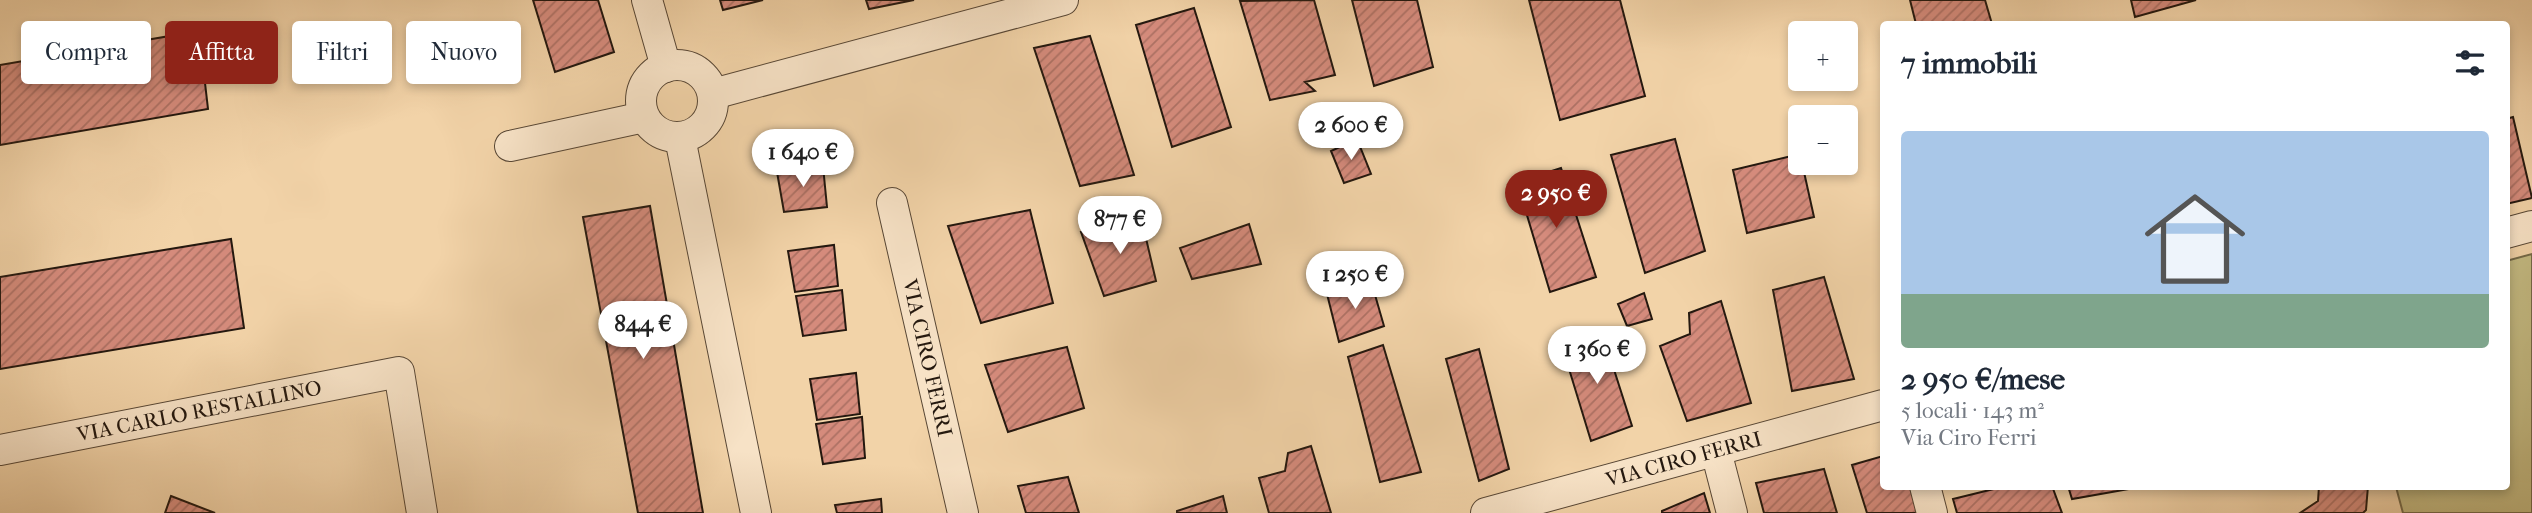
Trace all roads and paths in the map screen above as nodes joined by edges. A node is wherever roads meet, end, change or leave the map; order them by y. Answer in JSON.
{"nodes":[{"id":1,"x":647,"y":0,"type":"edge"},
{"id":2,"x":1063,"y":0,"type":"edge"},
{"id":3,"x":666,"y":67,"type":"junction"},
{"id":4,"x":713,"y":94,"type":"junction"},
{"id":5,"x":644,"y":117,"type":"junction"},
{"id":6,"x":680,"y":138,"type":"junction"},
{"id":7,"x":510,"y":146,"type":"dead end"},
{"id":8,"x":892,"y":203,"type":"dead end"},
{"id":9,"x":2532,"y":226,"type":"edge"},
{"id":10,"x":2510,"y":232,"type":"edge"},
{"id":11,"x":1880,"y":406,"type":"edge"},
{"id":12,"x":0,"y":450,"type":"edge"},
{"id":13,"x":1716,"y":451,"type":"junction"},
{"id":14,"x":1925,"y":490,"type":"edge"},
{"id":15,"x":422,"y":513,"type":"edge"},
{"id":16,"x":756,"y":513,"type":"edge"},
{"id":17,"x":963,"y":513,"type":"edge"},
{"id":18,"x":1486,"y":513,"type":"edge"},
{"id":19,"x":1732,"y":513,"type":"edge"},
{"id":20,"x":1932,"y":513,"type":"edge"}],
"edges":[{"from":1,"to":3,"type":"street"},
{"from":2,"to":4,"type":"street"},
{"from":3,"to":4,"type":"street"},
{"from":3,"to":5,"type":"street"},
{"from":4,"to":6,"type":"street"},
{"from":5,"to":6,"type":"street"},
{"from":5,"to":7,"type":"street"},
{"from":6,"to":16,"type":"street"},
{"from":8,"to":17,"type":"street","name":"VIA CIRO FERRI"},
{"from":9,"to":10,"type":"street"},
{"from":11,"to":13,"type":"street","name":"VIA CIRO FERRI"},
{"from":12,"to":15,"type":"street","name":"VIA CARLO RESTALLINO"},
{"from":13,"to":18,"type":"street","name":"VIA CIRO FERRI"},
{"from":13,"to":19,"type":"street"},
{"from":14,"to":20,"type":"street"}]}
